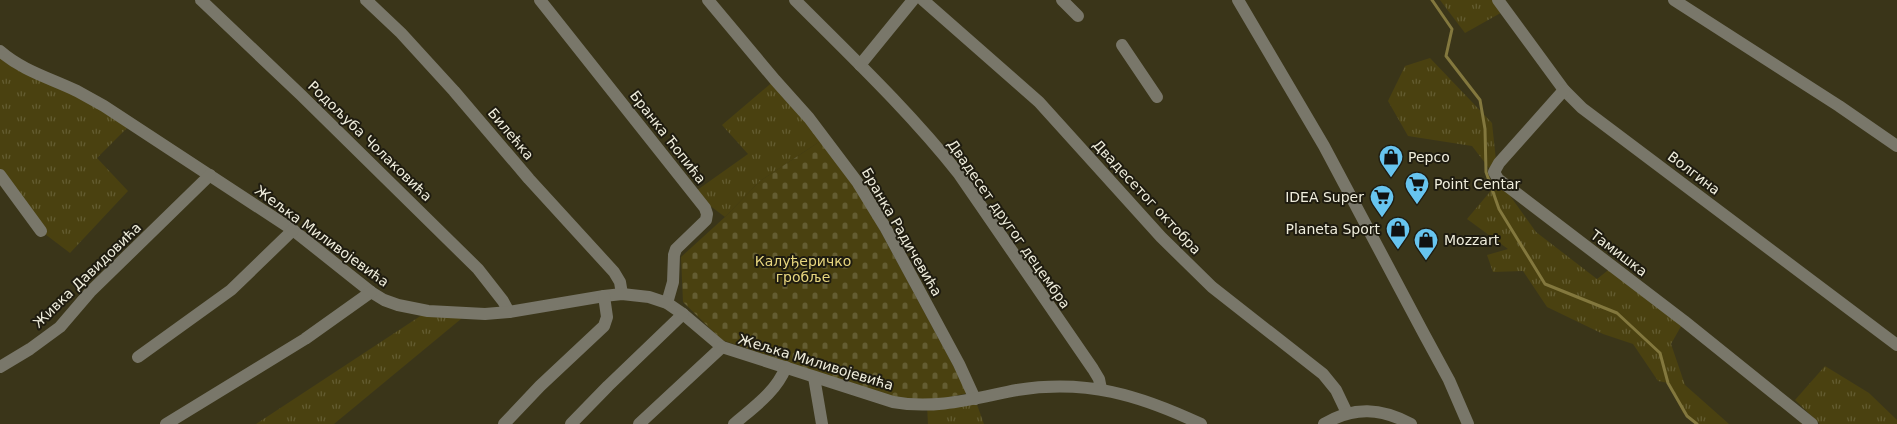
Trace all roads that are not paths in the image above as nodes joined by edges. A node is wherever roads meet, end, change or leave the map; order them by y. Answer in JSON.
{"nodes":[{"id":1,"x":201,"y":0,"type":"edge"},
{"id":2,"x":366,"y":0,"type":"edge"},
{"id":3,"x":540,"y":0,"type":"edge"},
{"id":4,"x":708,"y":0,"type":"edge"},
{"id":5,"x":795,"y":0,"type":"edge"},
{"id":6,"x":913,"y":0,"type":"edge"},
{"id":7,"x":923,"y":0,"type":"edge"},
{"id":8,"x":1062,"y":0,"type":"edge"},
{"id":9,"x":1238,"y":0,"type":"edge"},
{"id":10,"x":1498,"y":0,"type":"edge"},
{"id":11,"x":1674,"y":0,"type":"edge"},
{"id":12,"x":1078,"y":16,"type":"dead end"},
{"id":13,"x":1122,"y":45,"type":"dead end"},
{"id":14,"x":0,"y":51,"type":"edge"},
{"id":15,"x":860,"y":64,"type":"junction"},
{"id":16,"x":1564,"y":90,"type":"junction"},
{"id":17,"x":1157,"y":97,"type":"dead end"},
{"id":18,"x":1897,"y":146,"type":"edge"},
{"id":19,"x":0,"y":175,"type":"edge"},
{"id":20,"x":210,"y":175,"type":"junction"},
{"id":21,"x":293,"y":230,"type":"junction"},
{"id":22,"x":41,"y":231,"type":"dead end"},
{"id":23,"x":371,"y":292,"type":"junction"},
{"id":24,"x":622,"y":294,"type":"junction"},
{"id":25,"x":604,"y":296,"type":"junction"},
{"id":26,"x":668,"y":303,"type":"junction"},
{"id":27,"x":509,"y":312,"type":"junction"},
{"id":28,"x":684,"y":314,"type":"junction"},
{"id":29,"x":1897,"y":345,"type":"edge"},
{"id":30,"x":722,"y":347,"type":"junction"},
{"id":31,"x":138,"y":357,"type":"dead end"},
{"id":32,"x":0,"y":367,"type":"edge"},
{"id":33,"x":786,"y":367,"type":"junction"},
{"id":34,"x":814,"y":377,"type":"junction"},
{"id":35,"x":1100,"y":389,"type":"junction"},
{"id":36,"x":975,"y":399,"type":"junction"},
{"id":37,"x":1347,"y":413,"type":"junction"},
{"id":38,"x":166,"y":424,"type":"edge"},
{"id":39,"x":504,"y":424,"type":"edge"},
{"id":40,"x":571,"y":424,"type":"edge"},
{"id":41,"x":640,"y":424,"type":"edge"},
{"id":42,"x":734,"y":424,"type":"edge"},
{"id":43,"x":822,"y":424,"type":"edge"},
{"id":44,"x":1201,"y":424,"type":"edge"},
{"id":45,"x":1324,"y":424,"type":"edge"},
{"id":46,"x":1411,"y":424,"type":"edge"},
{"id":47,"x":1468,"y":424,"type":"edge"},
{"id":48,"x":1812,"y":424,"type":"edge"}],
"edges":[{"from":1,"to":27,"type":"street","name":"Родољуба Чолаковића"},
{"from":2,"to":24,"type":"street","name":"Билећка"},
{"from":3,"to":26,"type":"street","name":"Бранка Ћопића"},
{"from":4,"to":36,"type":"street","name":"Бранка Радичевића"},
{"from":5,"to":15,"type":"street","name":"Двадесет другог децембра"},
{"from":6,"to":15,"type":"street"},
{"from":7,"to":37,"type":"street","name":"Двадесетог октобра"},
{"from":8,"to":12,"type":"street"},
{"from":9,"to":47,"type":"street"},
{"from":10,"to":16,"type":"street","name":"Волгина"},
{"from":11,"to":18,"type":"street"},
{"from":13,"to":17,"type":"street"},
{"from":14,"to":20,"type":"street","name":"Жељка Миливојевића"},
{"from":15,"to":35,"type":"street","name":"Двадесет другог децембра"},
{"from":16,"to":29,"type":"street","name":"Волгина"},
{"from":16,"to":48,"type":"street","name":"Тамишка"},
{"from":19,"to":22,"type":"street"},
{"from":20,"to":21,"type":"street","name":"Жељка Миливојевића"},
{"from":20,"to":32,"type":"street","name":"Живка Давидовића"},
{"from":21,"to":23,"type":"street","name":"Жељка Миливојевића"},
{"from":21,"to":31,"type":"street"},
{"from":23,"to":27,"type":"street","name":"Жељка Миливојевића"},
{"from":23,"to":38,"type":"street"},
{"from":24,"to":25,"type":"street","name":"Жељка Миливојевића"},
{"from":24,"to":26,"type":"street","name":"Жељка Миливојевића"},
{"from":25,"to":27,"type":"street","name":"Жељка Миливојевића"},
{"from":25,"to":39,"type":"street"},
{"from":26,"to":28,"type":"street","name":"Жељка Миливојевића"},
{"from":28,"to":30,"type":"street","name":"Жељка Миливојевића"},
{"from":28,"to":40,"type":"street"},
{"from":30,"to":33,"type":"street","name":"Жељка Миливојевића"},
{"from":30,"to":41,"type":"street"},
{"from":33,"to":34,"type":"street","name":"Жељка Миливојевића"},
{"from":33,"to":42,"type":"street"},
{"from":34,"to":36,"type":"street","name":"Жељка Миливојевића"},
{"from":34,"to":43,"type":"street"},
{"from":35,"to":36,"type":"street","name":"Жељка Миливојевића"},
{"from":35,"to":44,"type":"street","name":"Жељка Миливојевића"},
{"from":37,"to":45,"type":"street"},
{"from":37,"to":46,"type":"street"}]}
